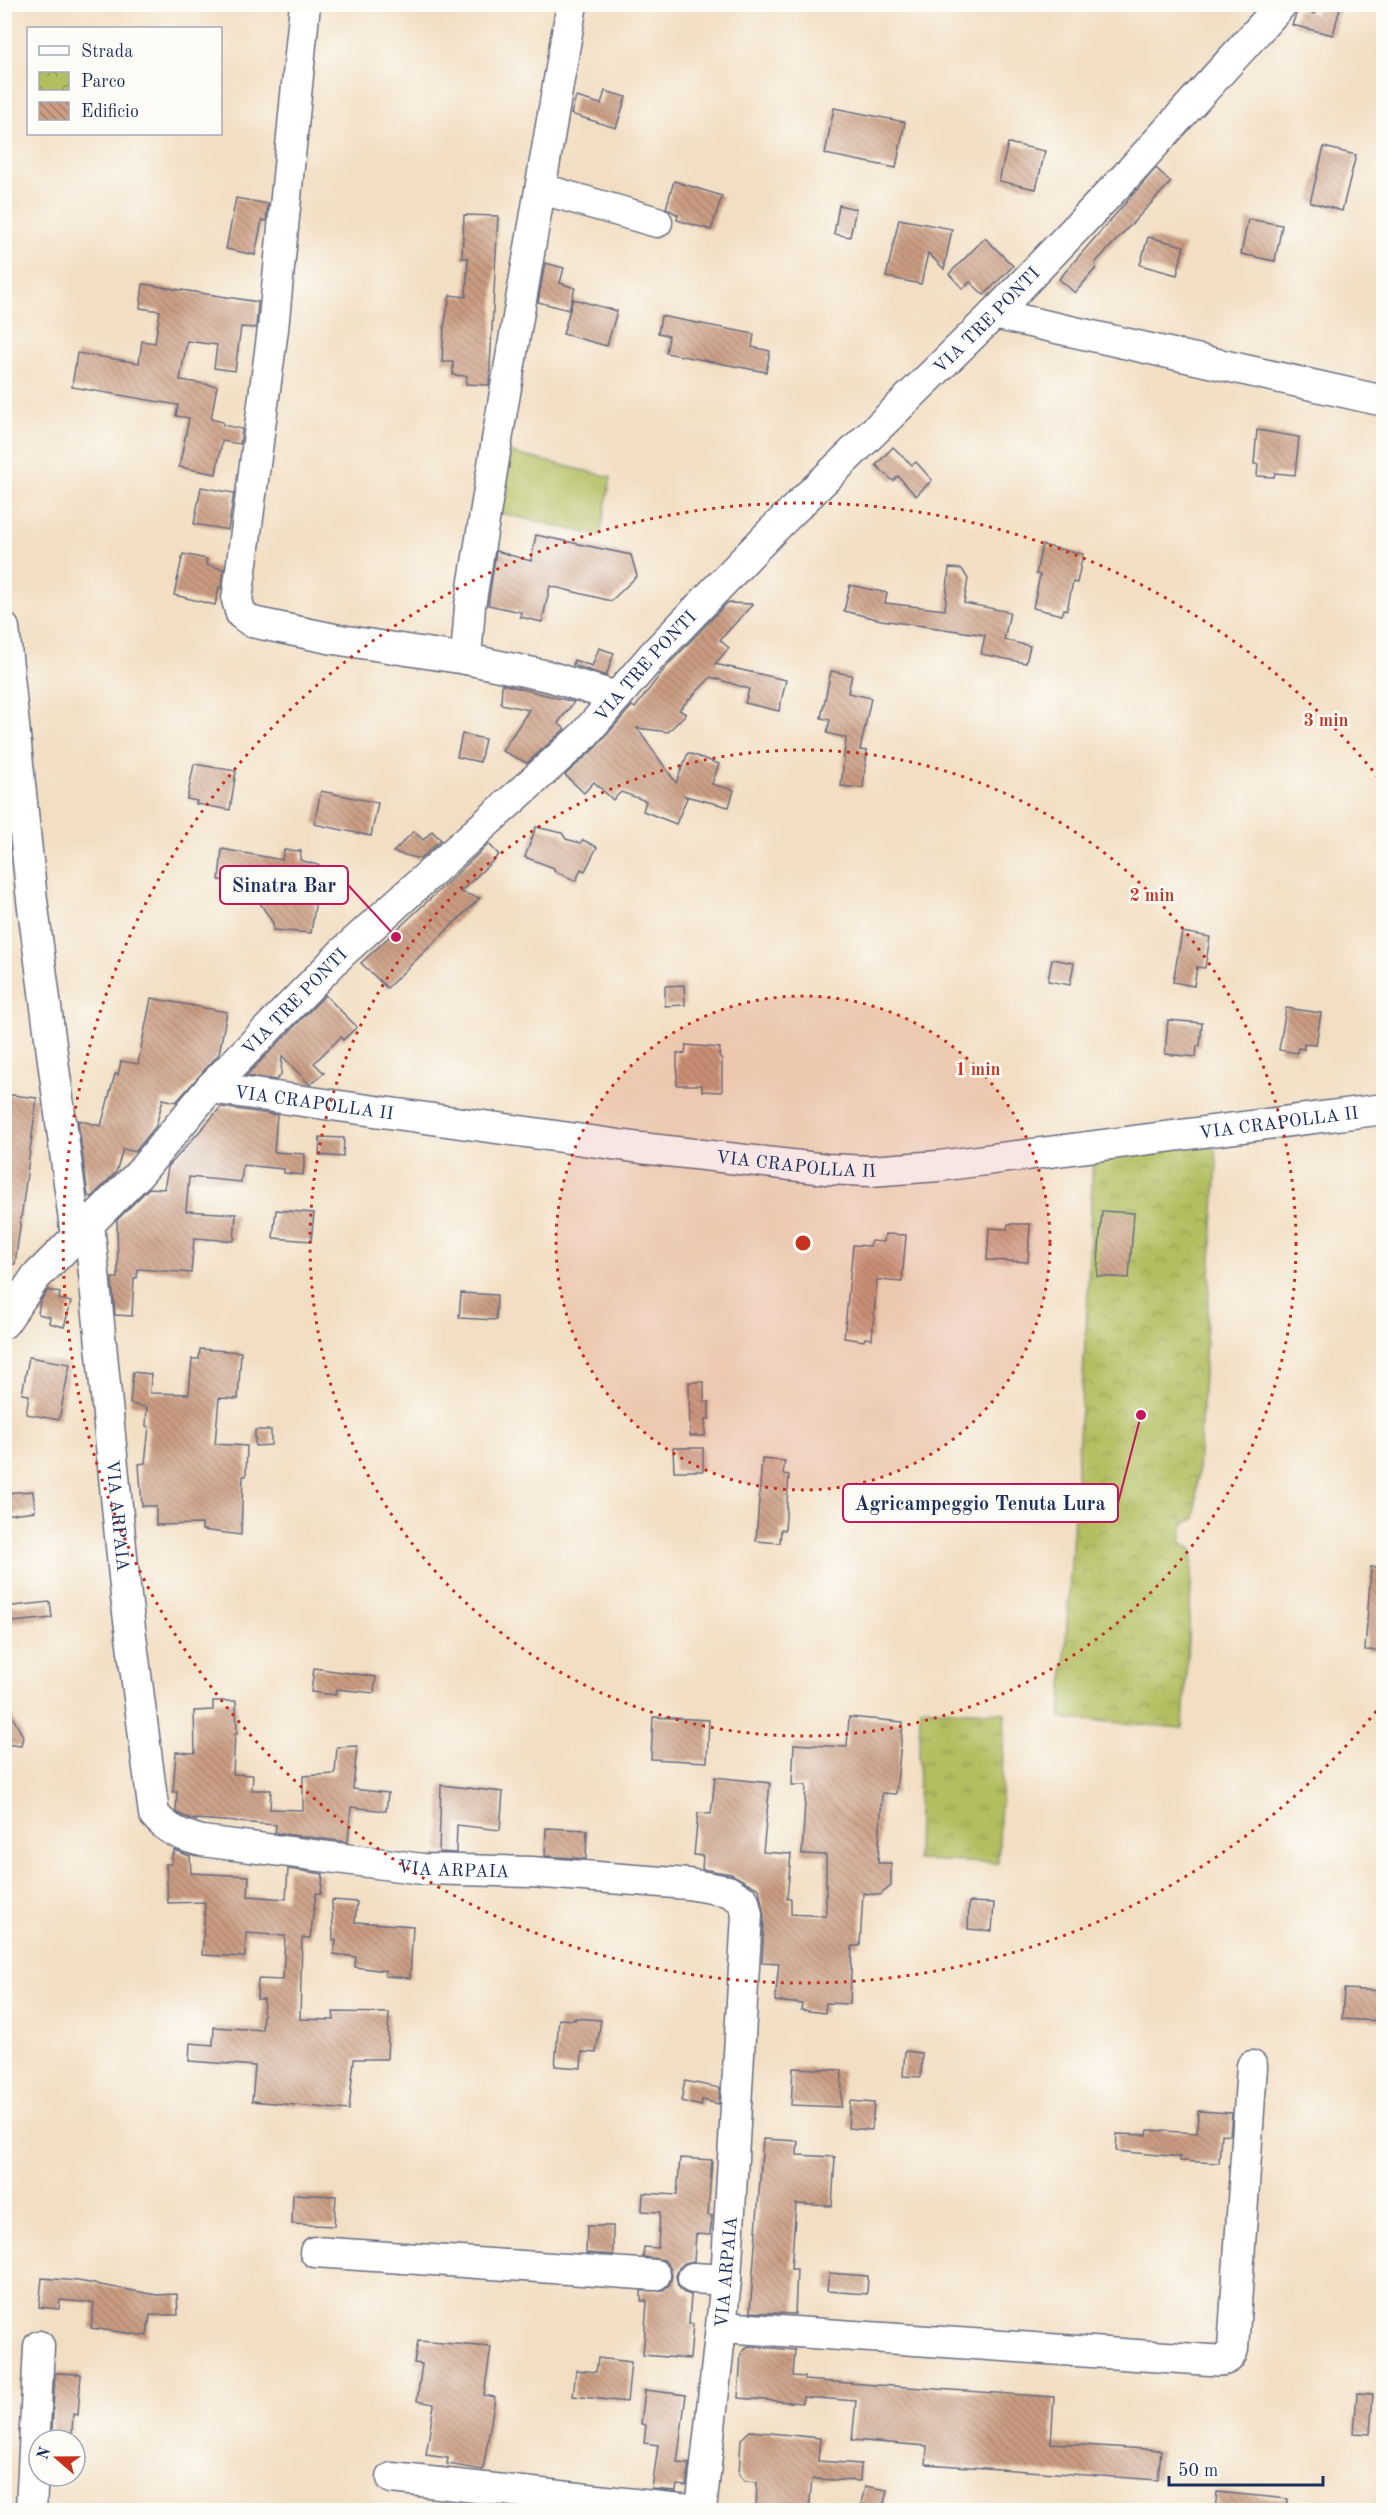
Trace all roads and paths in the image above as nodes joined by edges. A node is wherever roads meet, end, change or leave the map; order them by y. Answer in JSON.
{"nodes":[{"id":1,"x":305,"y":4,"type":"edge"},
{"id":2,"x":572,"y":4,"type":"edge"},
{"id":3,"x":1282,"y":4,"type":"edge"},
{"id":4,"x":542,"y":189,"type":"junction"},
{"id":5,"x":657,"y":222,"type":"dead end"},
{"id":6,"x":994,"y":314,"type":"junction"},
{"id":7,"x":1383,"y":401,"type":"edge"},
{"id":8,"x":4,"y":628,"type":"edge"},
{"id":9,"x":466,"y":659,"type":"junction"},
{"id":10,"x":617,"y":697,"type":"junction"},
{"id":11,"x":210,"y":1088,"type":"junction"},
{"id":12,"x":1383,"y":1109,"type":"edge"},
{"id":13,"x":82,"y":1229,"type":"junction"},
{"id":14,"x":4,"y":1323,"type":"edge"},
{"id":15,"x":1252,"y":2066,"type":"dead end"},
{"id":16,"x":315,"y":2252,"type":"dead end"},
{"id":17,"x":655,"y":2275,"type":"dead end"},
{"id":18,"x":693,"y":2278,"type":"dead end"},
{"id":19,"x":726,"y":2280,"type":"junction"},
{"id":20,"x":722,"y":2326,"type":"junction"},
{"id":21,"x":39,"y":2346,"type":"dead end"},
{"id":22,"x":392,"y":2478,"type":"dead end"},
{"id":23,"x":31,"y":2511,"type":"edge"},
{"id":24,"x":690,"y":2511,"type":"edge"},
{"id":25,"x":701,"y":2511,"type":"edge"}],
"edges":[{"from":1,"to":9,"type":"street"},
{"from":2,"to":4,"type":"street"},
{"from":3,"to":6,"type":"street","name":"VIA TRE PONTI"},
{"from":4,"to":5,"type":"street"},
{"from":4,"to":9,"type":"street"},
{"from":6,"to":7,"type":"street"},
{"from":6,"to":10,"type":"street","name":"VIA TRE PONTI"},
{"from":8,"to":13,"type":"street"},
{"from":9,"to":10,"type":"street"},
{"from":10,"to":11,"type":"street","name":"VIA TRE PONTI"},
{"from":11,"to":12,"type":"street","name":"VIA CRAPOLLA II"},
{"from":11,"to":13,"type":"street","name":"VIA TRE PONTI"},
{"from":13,"to":14,"type":"street","name":"VIA TRE PONTI"},
{"from":13,"to":19,"type":"street","name":"VIA ARPAIA"},
{"from":15,"to":20,"type":"street"},
{"from":16,"to":17,"type":"street"},
{"from":18,"to":19,"type":"street"},
{"from":19,"to":20,"type":"street","name":"VIA ARPAIA"},
{"from":20,"to":25,"type":"street","name":"VIA ARPAIA"},
{"from":21,"to":23,"type":"street"},
{"from":22,"to":24,"type":"street"}]}
